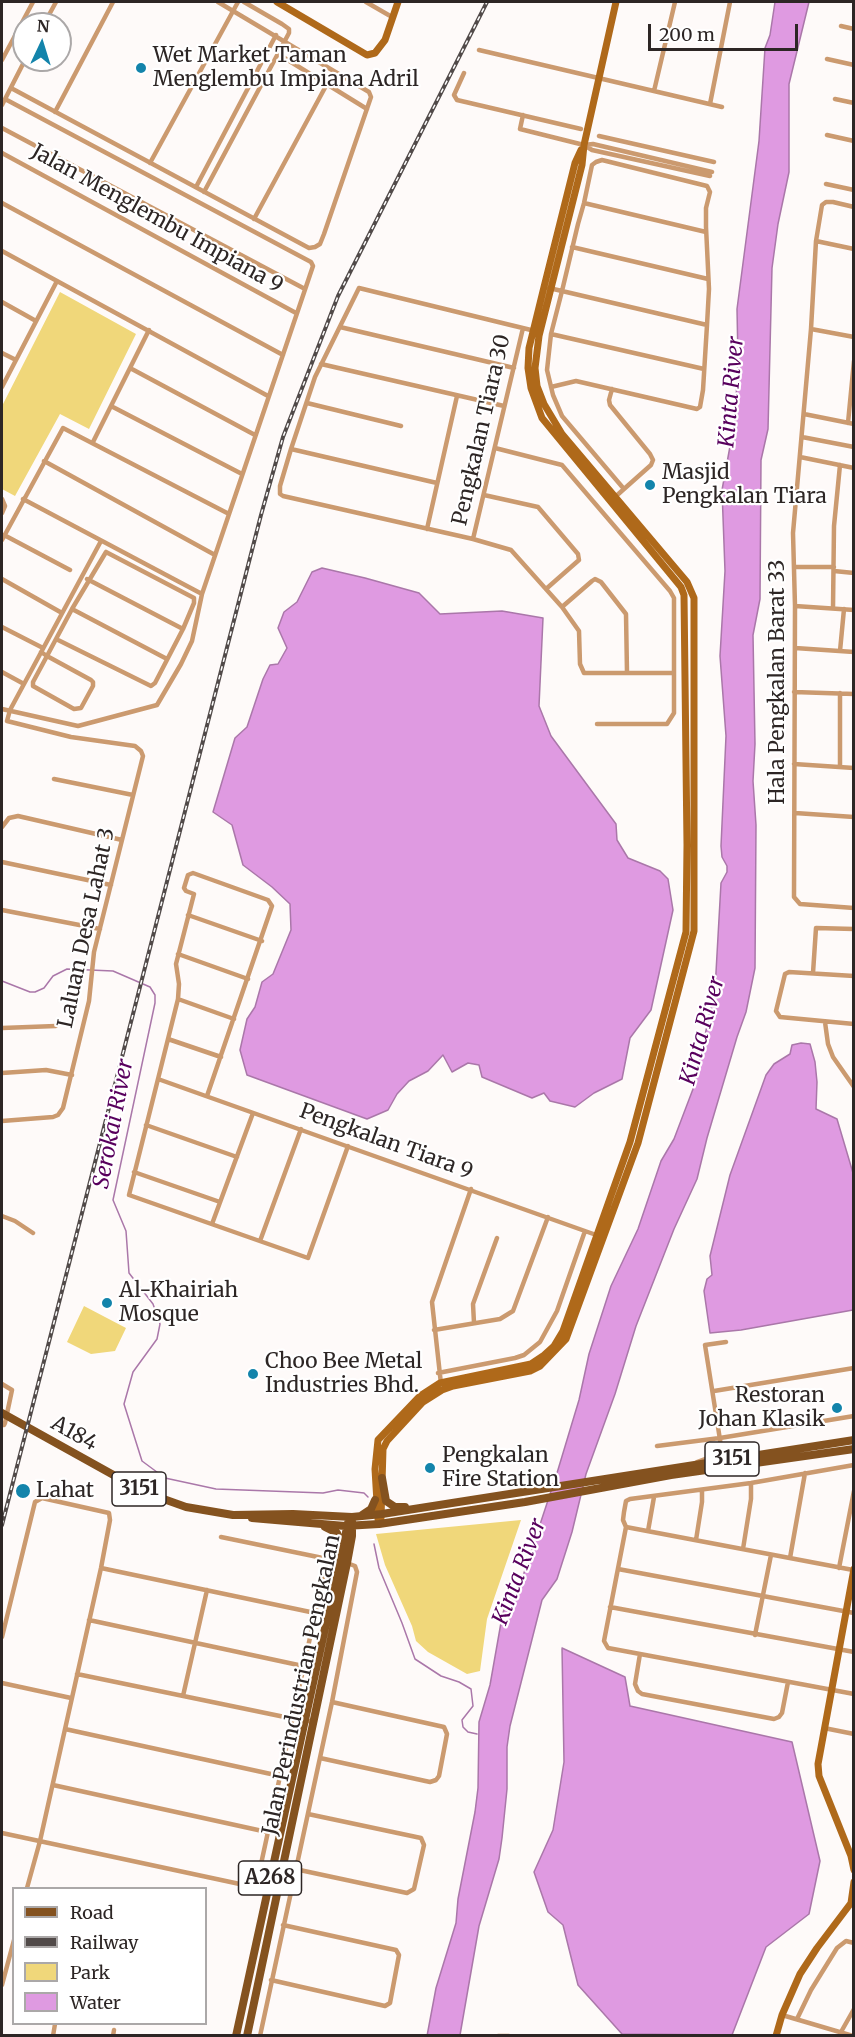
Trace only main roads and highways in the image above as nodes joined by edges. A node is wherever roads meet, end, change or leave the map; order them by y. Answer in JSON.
{"nodes":[{"id":1,"x":2,"y":1413,"type":"edge"},
{"id":2,"x":854,"y":1441,"type":"edge"},
{"id":3,"x":854,"y":1449,"type":"edge"},
{"id":4,"x":382,"y":1478,"type":"road end"},
{"id":5,"x":375,"y":1500,"type":"road end"},
{"id":6,"x":460,"y":1502,"type":"junction"},
{"id":7,"x":525,"y":1502,"type":"junction"},
{"id":8,"x":427,"y":1507,"type":"junction"},
{"id":9,"x":233,"y":1515,"type":"junction"},
{"id":10,"x":355,"y":1517,"type":"junction"},
{"id":11,"x":424,"y":1517,"type":"junction"},
{"id":12,"x":319,"y":1525,"type":"junction"},
{"id":13,"x":367,"y":1525,"type":"junction"},
{"id":14,"x":350,"y":1526,"type":"junction"},
{"id":15,"x":351,"y":1542,"type":"junction"},
{"id":16,"x":342,"y":1559,"type":"junction"},
{"id":17,"x":261,"y":1921,"type":"junction"},
{"id":18,"x":271,"y":1923,"type":"junction"},
{"id":19,"x":236,"y":2036,"type":"edge"},
{"id":20,"x":247,"y":2036,"type":"edge"}],
"edges":[{"from":1,"to":9,"type":"main road","name":"A184","number":"3151"},
{"from":2,"to":6,"type":"main road","number":"3151"},
{"from":3,"to":7,"type":"main road","number":"3151"},
{"from":4,"to":8,"type":"main road"},
{"from":5,"to":10,"type":"main road"},
{"from":6,"to":7,"type":"main road"},
{"from":6,"to":8,"type":"main road","number":"3151"},
{"from":6,"to":11,"type":"main road"},
{"from":7,"to":11,"type":"main road","number":"3151"},
{"from":8,"to":10,"type":"main road","number":"3151"},
{"from":9,"to":10,"type":"main road","number":"3151"},
{"from":9,"to":12,"type":"main road","number":"3151"},
{"from":10,"to":14,"type":"main road","name":"Jalan Perindustrian Pengkalan"},
{"from":11,"to":13,"type":"main road","number":"3151"},
{"from":12,"to":14,"type":"main road","number":"3151"},
{"from":12,"to":16,"type":"main road"},
{"from":13,"to":14,"type":"main road","number":"3151"},
{"from":13,"to":15,"type":"main road"},
{"from":14,"to":15,"type":"main road","name":"Jalan Perindustrian Pengkalan"},
{"from":14,"to":16,"type":"main road","name":"Jalan Perindustrian Pengkalan","number":"A268"},
{"from":15,"to":16,"type":"main road","name":"Jalan Perindustrian Pengkalan","number":"A268"},
{"from":16,"to":17,"type":"main road","name":"Jalan Perindustrian Pengkalan","number":"A268"},
{"from":16,"to":18,"type":"main road","name":"Jalan Perindustrian Pengkalan","number":"A268"},
{"from":17,"to":18,"type":"main road"},
{"from":17,"to":19,"type":"main road","name":"Jalan Perindustrian Pengkalan","number":"A268"},
{"from":18,"to":20,"type":"main road","name":"Jalan Perindustrian Pengkalan","number":"A268"}]}
